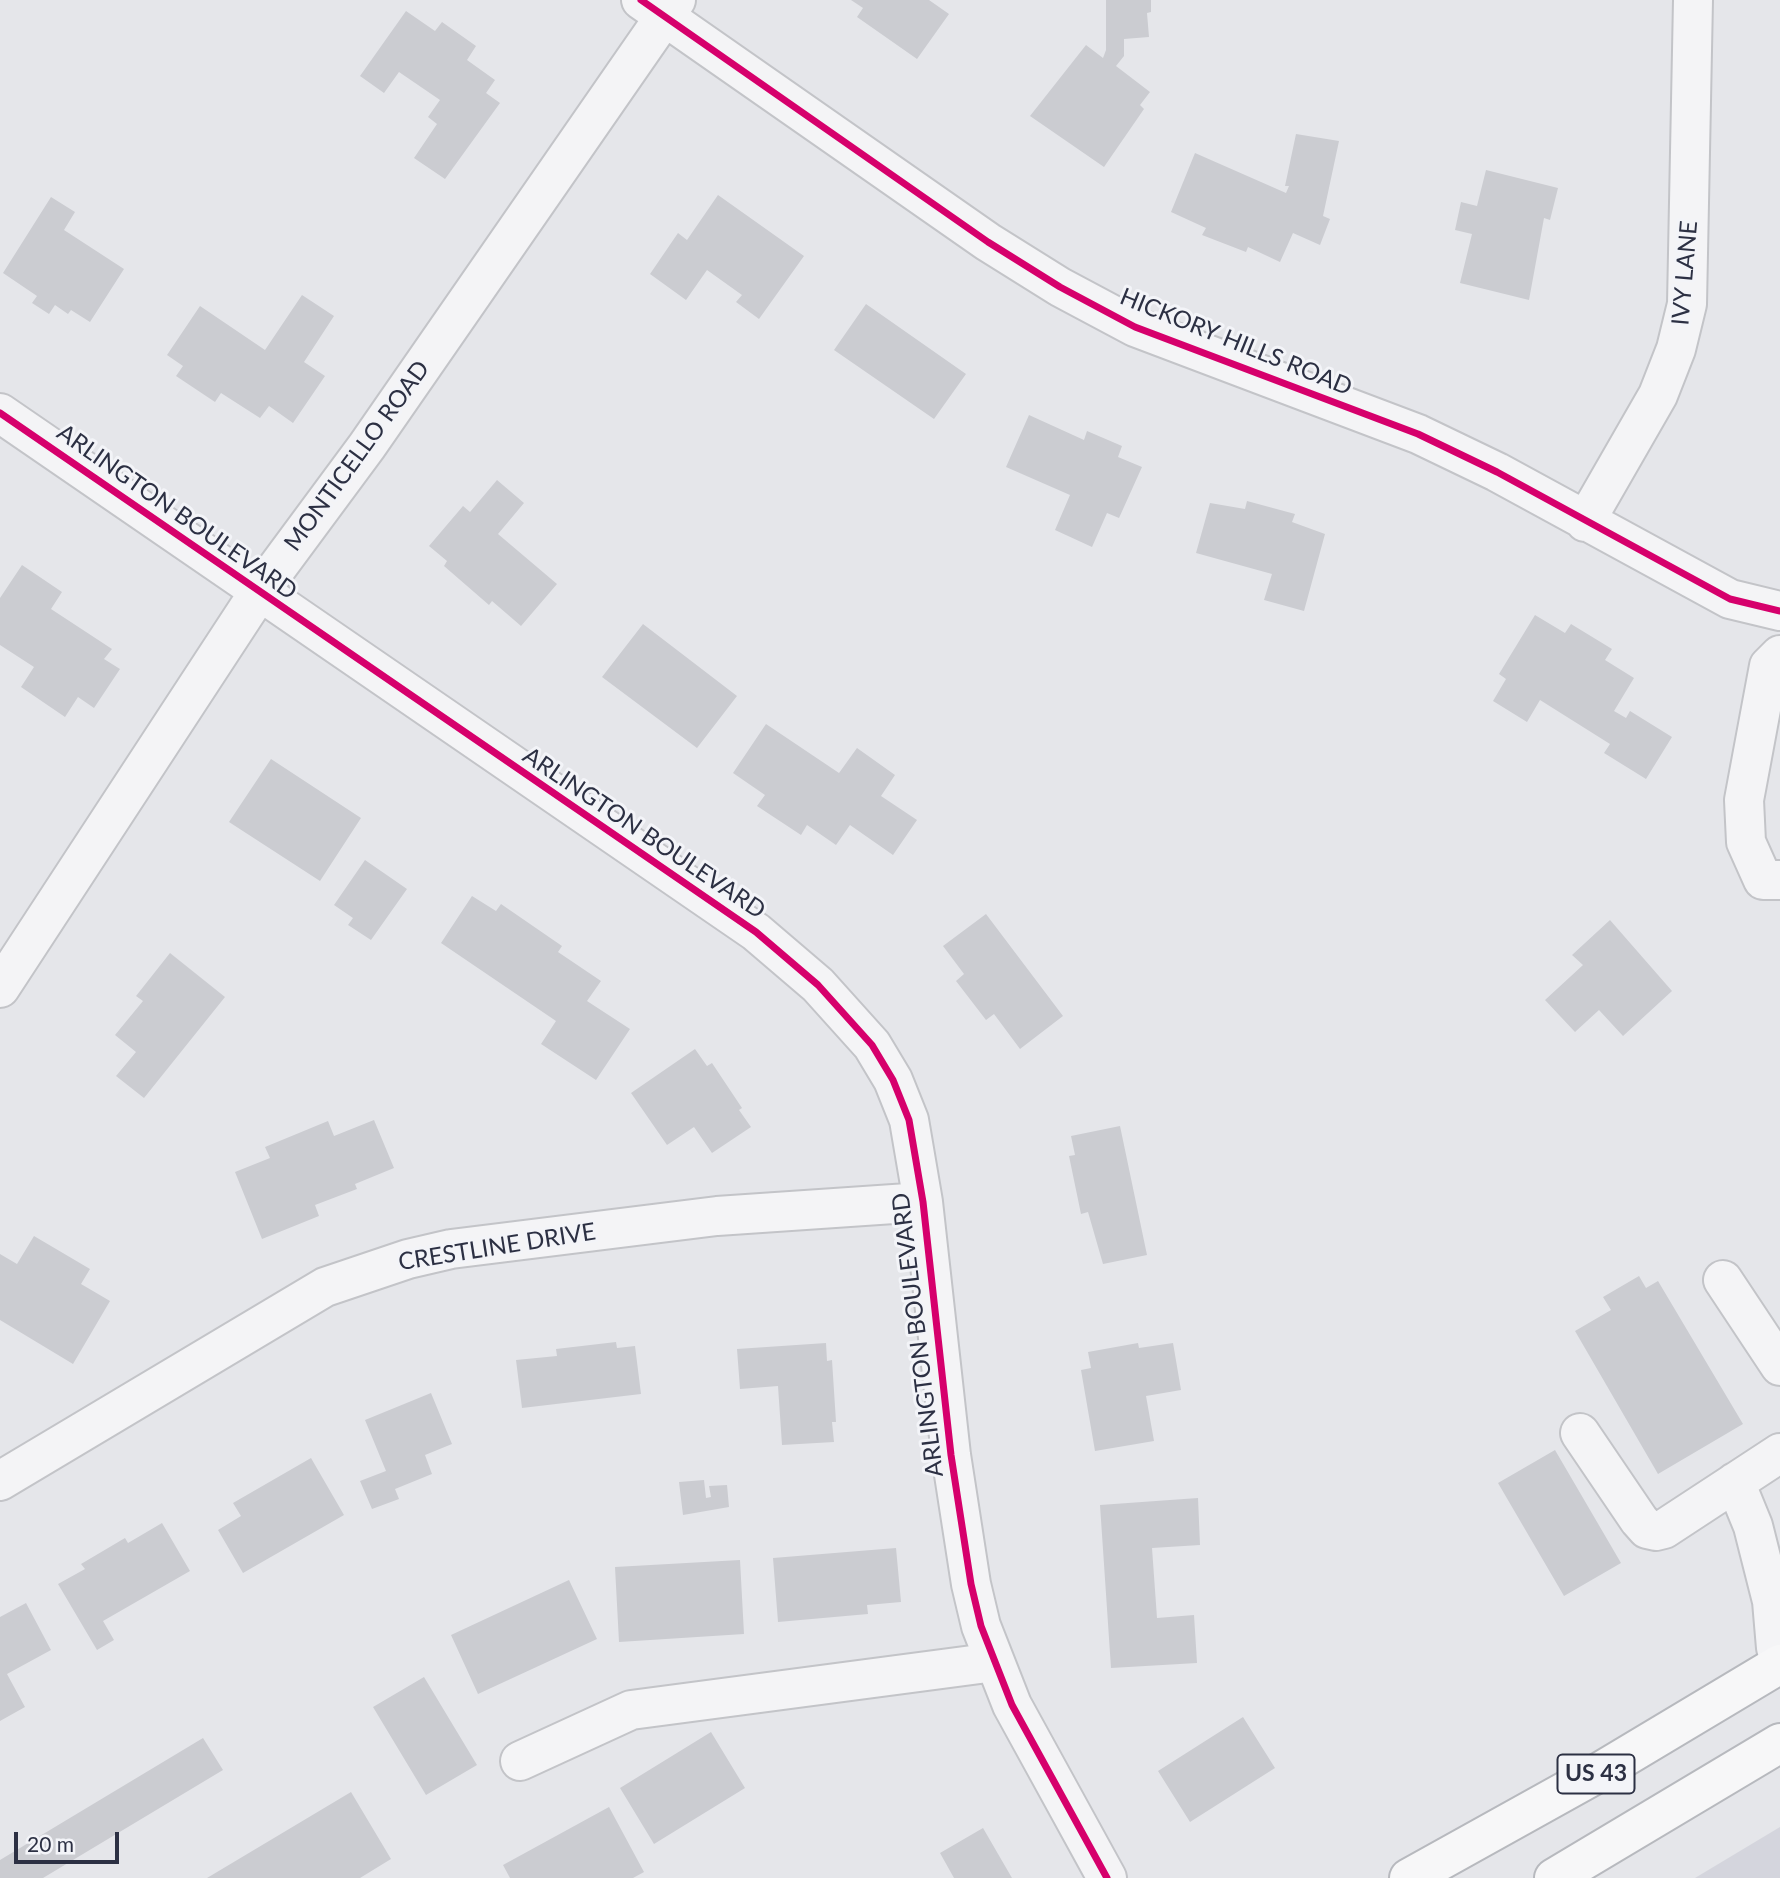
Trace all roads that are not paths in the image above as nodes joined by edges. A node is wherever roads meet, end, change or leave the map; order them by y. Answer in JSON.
{"nodes":[{"id":1,"x":1693,"y":0,"type":"edge"},
{"id":2,"x":661,"y":6,"type":"edge"},
{"id":3,"x":0,"y":413,"type":"edge"},
{"id":4,"x":1585,"y":522,"type":"junction"},
{"id":5,"x":260,"y":592,"type":"junction"},
{"id":6,"x":1780,"y":611,"type":"edge"},
{"id":7,"x":1780,"y":655,"type":"edge"},
{"id":8,"x":1780,"y":880,"type":"edge"},
{"id":9,"x":0,"y":988,"type":"edge"},
{"id":10,"x":923,"y":1202,"type":"junction"},
{"id":11,"x":1723,"y":1280,"type":"dead end"},
{"id":12,"x":1780,"y":1366,"type":"edge"},
{"id":13,"x":1580,"y":1433,"type":"dead end"},
{"id":14,"x":1780,"y":1453,"type":"edge"},
{"id":15,"x":0,"y":1481,"type":"edge"},
{"id":16,"x":1735,"y":1482,"type":"junction"},
{"id":17,"x":1780,"y":1655,"type":"edge"},
{"id":18,"x":995,"y":1662,"type":"junction"},
{"id":19,"x":1780,"y":1664,"type":"edge"},
{"id":20,"x":1780,"y":1742,"type":"edge"},
{"id":21,"x":520,"y":1761,"type":"dead end"},
{"id":22,"x":1107,"y":1878,"type":"edge"},
{"id":23,"x":1409,"y":1878,"type":"edge"},
{"id":24,"x":1554,"y":1878,"type":"edge"}],
"edges":[{"from":1,"to":4,"type":"street","name":"IVY LANE"},
{"from":2,"to":4,"type":"street","name":"HICKORY HILLS ROAD"},
{"from":2,"to":5,"type":"street","name":"MONTICELLO ROAD"},
{"from":3,"to":5,"type":"street","name":"ARLINGTON BOULEVARD"},
{"from":4,"to":6,"type":"street","name":"HICKORY HILLS ROAD"},
{"from":5,"to":9,"type":"street","name":"MONTICELLO ROAD"},
{"from":5,"to":10,"type":"street","name":"ARLINGTON BOULEVARD"},
{"from":7,"to":8,"type":"street"},
{"from":10,"to":15,"type":"street","name":"CRESTLINE DRIVE"},
{"from":10,"to":18,"type":"street","name":"ARLINGTON BOULEVARD"},
{"from":11,"to":12,"type":"street"},
{"from":13,"to":16,"type":"street"},
{"from":14,"to":16,"type":"street"},
{"from":16,"to":17,"type":"street"},
{"from":18,"to":21,"type":"street"},
{"from":18,"to":22,"type":"street","name":"ARLINGTON BOULEVARD"},
{"from":19,"to":23,"type":"highway","number":"US 43"},
{"from":20,"to":24,"type":"highway","number":"US 43"}]}
